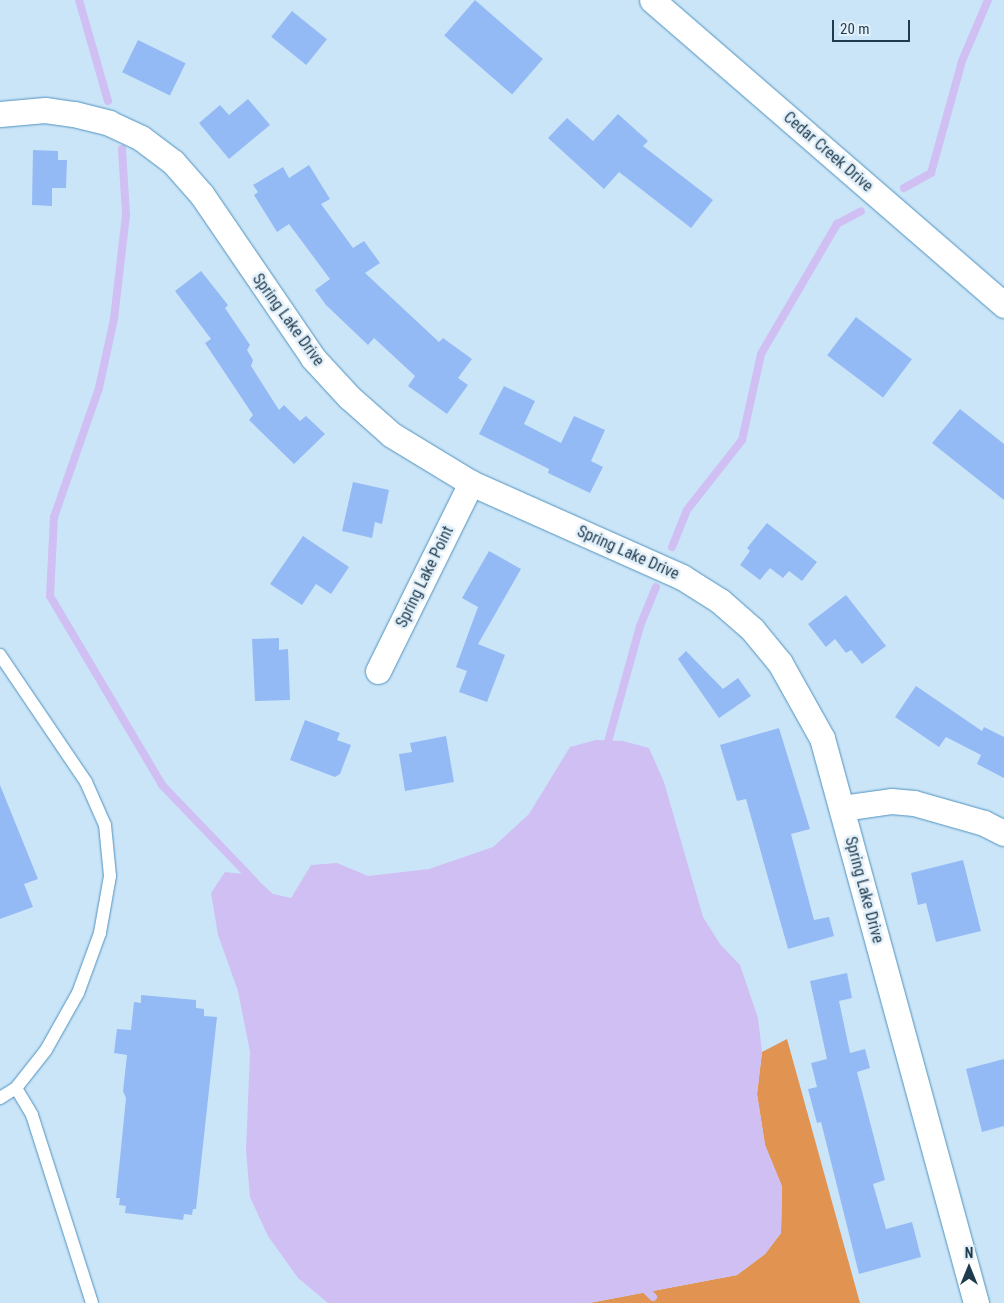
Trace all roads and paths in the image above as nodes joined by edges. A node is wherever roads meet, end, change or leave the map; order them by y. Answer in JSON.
{"nodes":[{"id":1,"x":652,"y":0,"type":"edge"},
{"id":2,"x":0,"y":114,"type":"edge"},
{"id":3,"x":1004,"y":304,"type":"edge"},
{"id":4,"x":471,"y":483,"type":"junction"},
{"id":5,"x":0,"y":655,"type":"edge"},
{"id":6,"x":378,"y":671,"type":"dead end"},
{"id":7,"x":842,"y":808,"type":"junction"},
{"id":8,"x":1004,"y":833,"type":"edge"},
{"id":9,"x":16,"y":1088,"type":"junction"},
{"id":10,"x":0,"y":1098,"type":"edge"},
{"id":11,"x":92,"y":1303,"type":"edge"},
{"id":12,"x":976,"y":1303,"type":"edge"}],
"edges":[{"from":1,"to":3,"type":"street","name":"Cedar Creek Drive"},
{"from":2,"to":4,"type":"street","name":"Spring Lake Drive"},
{"from":4,"to":6,"type":"street","name":"Spring Lake Point"},
{"from":4,"to":7,"type":"street","name":"Spring Lake Drive"},
{"from":5,"to":9,"type":"lane"},
{"from":7,"to":8,"type":"street"},
{"from":7,"to":12,"type":"street","name":"Spring Lake Drive"},
{"from":9,"to":10,"type":"lane"},
{"from":9,"to":11,"type":"lane"}]}
